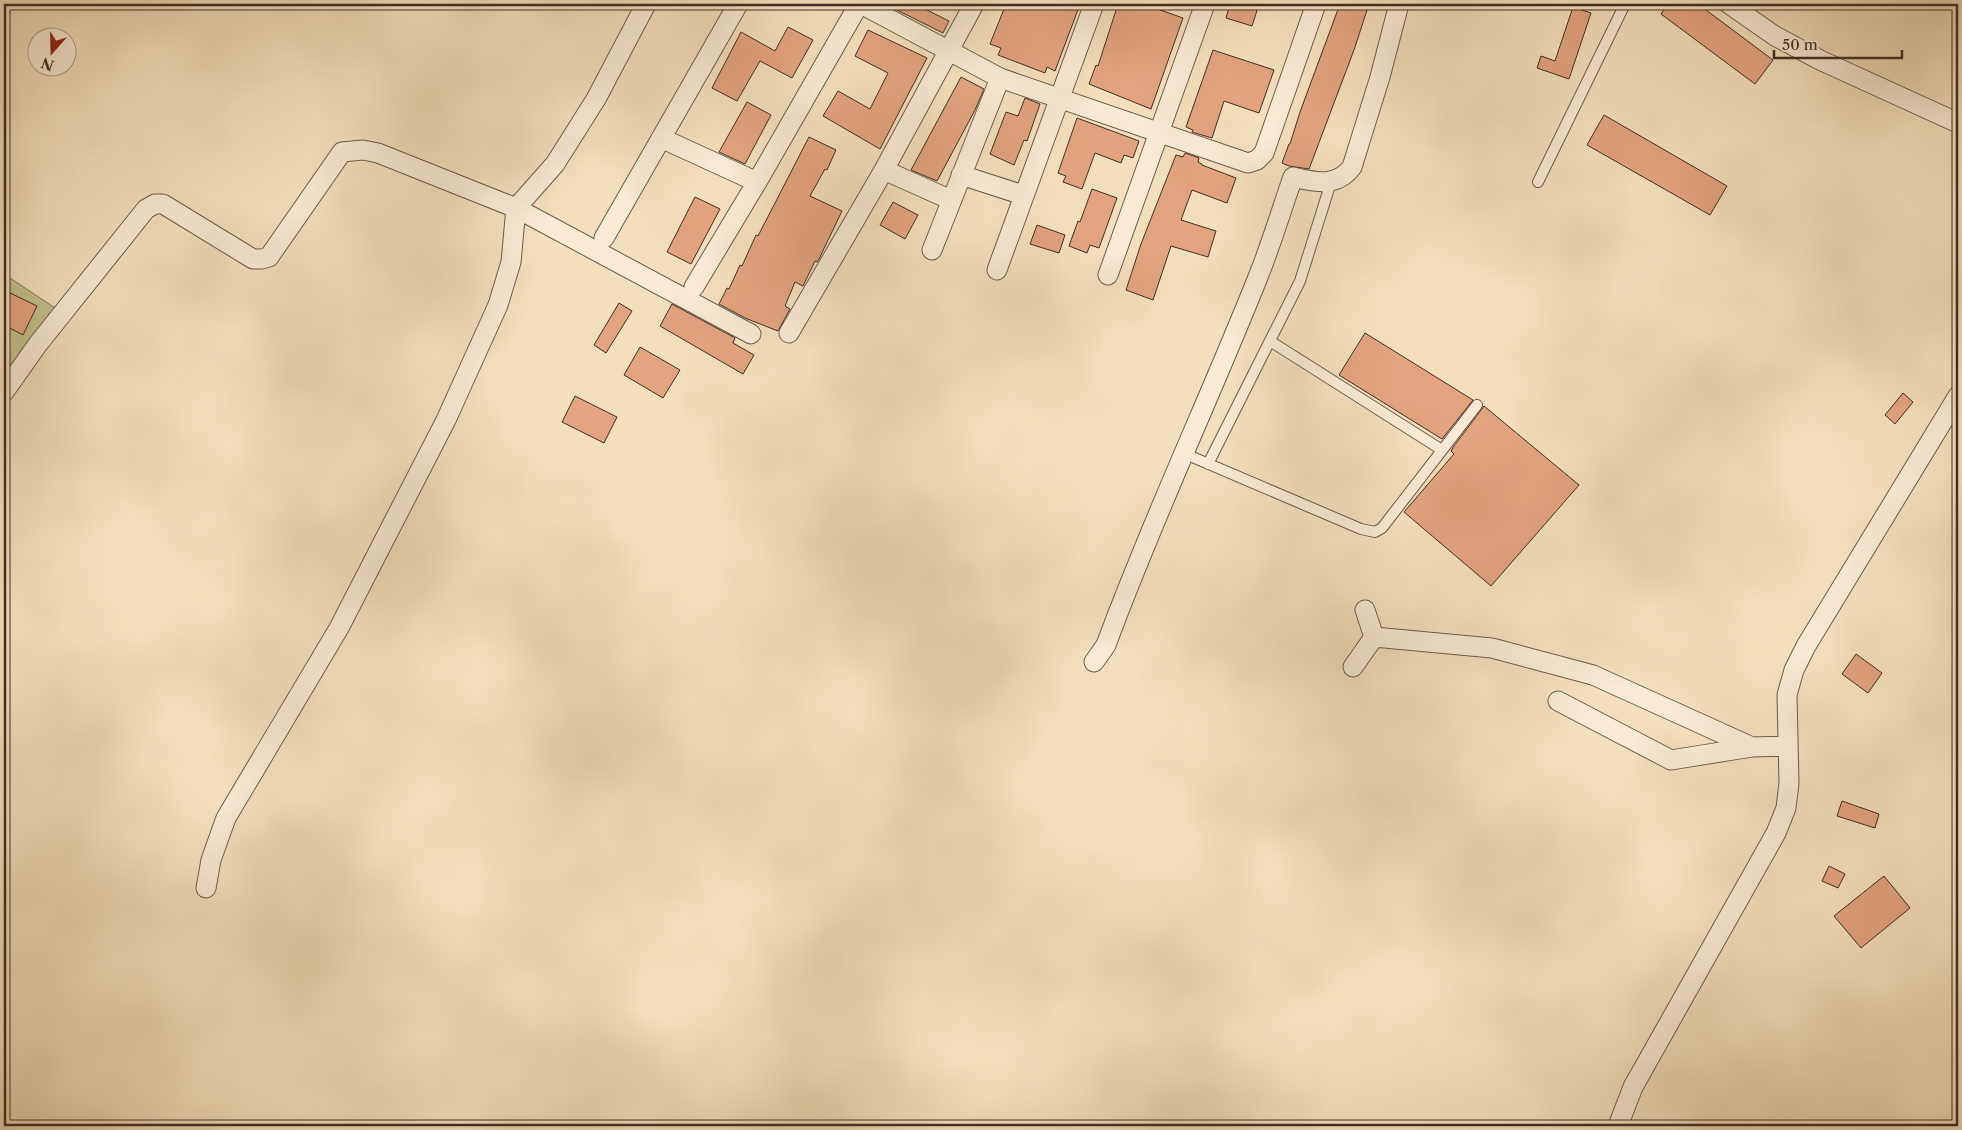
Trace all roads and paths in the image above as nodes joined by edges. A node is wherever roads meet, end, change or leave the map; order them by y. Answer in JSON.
{"nodes":[{"id":1,"x":646,"y":4,"type":"edge"},
{"id":2,"x":738,"y":4,"type":"edge"},
{"id":3,"x":860,"y":4,"type":"edge"},
{"id":4,"x":974,"y":4,"type":"edge"},
{"id":5,"x":1094,"y":4,"type":"edge"},
{"id":6,"x":1205,"y":4,"type":"edge"},
{"id":7,"x":1316,"y":4,"type":"edge"},
{"id":8,"x":1399,"y":4,"type":"edge"},
{"id":9,"x":1625,"y":4,"type":"edge"},
{"id":10,"x":1728,"y":4,"type":"edge"},
{"id":11,"x":949,"y":50,"type":"junction"},
{"id":12,"x":1000,"y":78,"type":"junction"},
{"id":13,"x":1059,"y":97,"type":"junction"},
{"id":14,"x":1958,"y":123,"type":"edge"},
{"id":15,"x":1160,"y":132,"type":"junction"},
{"id":16,"x":661,"y":138,"type":"junction"},
{"id":17,"x":884,"y":170,"type":"junction"},
{"id":18,"x":961,"y":175,"type":"junction"},
{"id":19,"x":757,"y":182,"type":"junction"},
{"id":20,"x":1332,"y":182,"type":"junction"},
{"id":21,"x":1538,"y":182,"type":"dead end"},
{"id":22,"x":1023,"y":195,"type":"junction"},
{"id":23,"x":951,"y":200,"type":"junction"},
{"id":24,"x":516,"y":208,"type":"junction"},
{"id":25,"x":604,"y":238,"type":"dead end"},
{"id":26,"x":932,"y":250,"type":"dead end"},
{"id":27,"x":997,"y":270,"type":"dead end"},
{"id":28,"x":1108,"y":275,"type":"dead end"},
{"id":29,"x":694,"y":286,"type":"dead end"},
{"id":30,"x":789,"y":333,"type":"dead end"},
{"id":31,"x":751,"y":334,"type":"dead end"},
{"id":32,"x":1270,"y":341,"type":"junction"},
{"id":33,"x":4,"y":392,"type":"edge"},
{"id":34,"x":1958,"y":396,"type":"edge"},
{"id":35,"x":1477,"y":404,"type":"dead end"},
{"id":36,"x":1442,"y":450,"type":"junction"},
{"id":37,"x":1184,"y":454,"type":"junction"},
{"id":38,"x":1208,"y":464,"type":"junction"},
{"id":39,"x":1365,"y":610,"type":"dead end"},
{"id":40,"x":1374,"y":637,"type":"junction"},
{"id":41,"x":1094,"y":662,"type":"dead end"},
{"id":42,"x":1353,"y":667,"type":"dead end"},
{"id":43,"x":1558,"y":701,"type":"dead end"},
{"id":44,"x":1788,"y":746,"type":"junction"},
{"id":45,"x":1752,"y":747,"type":"junction"},
{"id":46,"x":206,"y":888,"type":"dead end"},
{"id":47,"x":1618,"y":1126,"type":"edge"}],
"edges":[{"from":1,"to":24,"type":"street"},
{"from":2,"to":16,"type":"street"},
{"from":3,"to":11,"type":"street"},
{"from":3,"to":19,"type":"street"},
{"from":4,"to":11,"type":"street"},
{"from":5,"to":13,"type":"street"},
{"from":6,"to":15,"type":"street"},
{"from":7,"to":15,"type":"street"},
{"from":8,"to":20,"type":"street"},
{"from":9,"to":21,"type":"lane"},
{"from":10,"to":14,"type":"street"},
{"from":11,"to":12,"type":"street"},
{"from":11,"to":17,"type":"street"},
{"from":12,"to":13,"type":"street"},
{"from":12,"to":18,"type":"street"},
{"from":13,"to":15,"type":"street"},
{"from":13,"to":22,"type":"street"},
{"from":15,"to":28,"type":"street"},
{"from":16,"to":19,"type":"street"},
{"from":16,"to":25,"type":"street"},
{"from":17,"to":23,"type":"street"},
{"from":17,"to":30,"type":"street"},
{"from":18,"to":22,"type":"street"},
{"from":18,"to":23,"type":"street"},
{"from":19,"to":29,"type":"street"},
{"from":20,"to":32,"type":"lane"},
{"from":20,"to":37,"type":"street"},
{"from":22,"to":27,"type":"street"},
{"from":23,"to":26,"type":"street"},
{"from":24,"to":31,"type":"street"},
{"from":24,"to":33,"type":"street"},
{"from":24,"to":46,"type":"street"},
{"from":32,"to":36,"type":"lane"},
{"from":32,"to":38,"type":"lane"},
{"from":34,"to":44,"type":"street"},
{"from":35,"to":36,"type":"lane"},
{"from":36,"to":38,"type":"lane"},
{"from":37,"to":38,"type":"lane"},
{"from":37,"to":41,"type":"street"},
{"from":39,"to":40,"type":"street"},
{"from":40,"to":42,"type":"street"},
{"from":40,"to":45,"type":"street"},
{"from":43,"to":45,"type":"street"},
{"from":44,"to":45,"type":"street"},
{"from":44,"to":47,"type":"street"}]}
